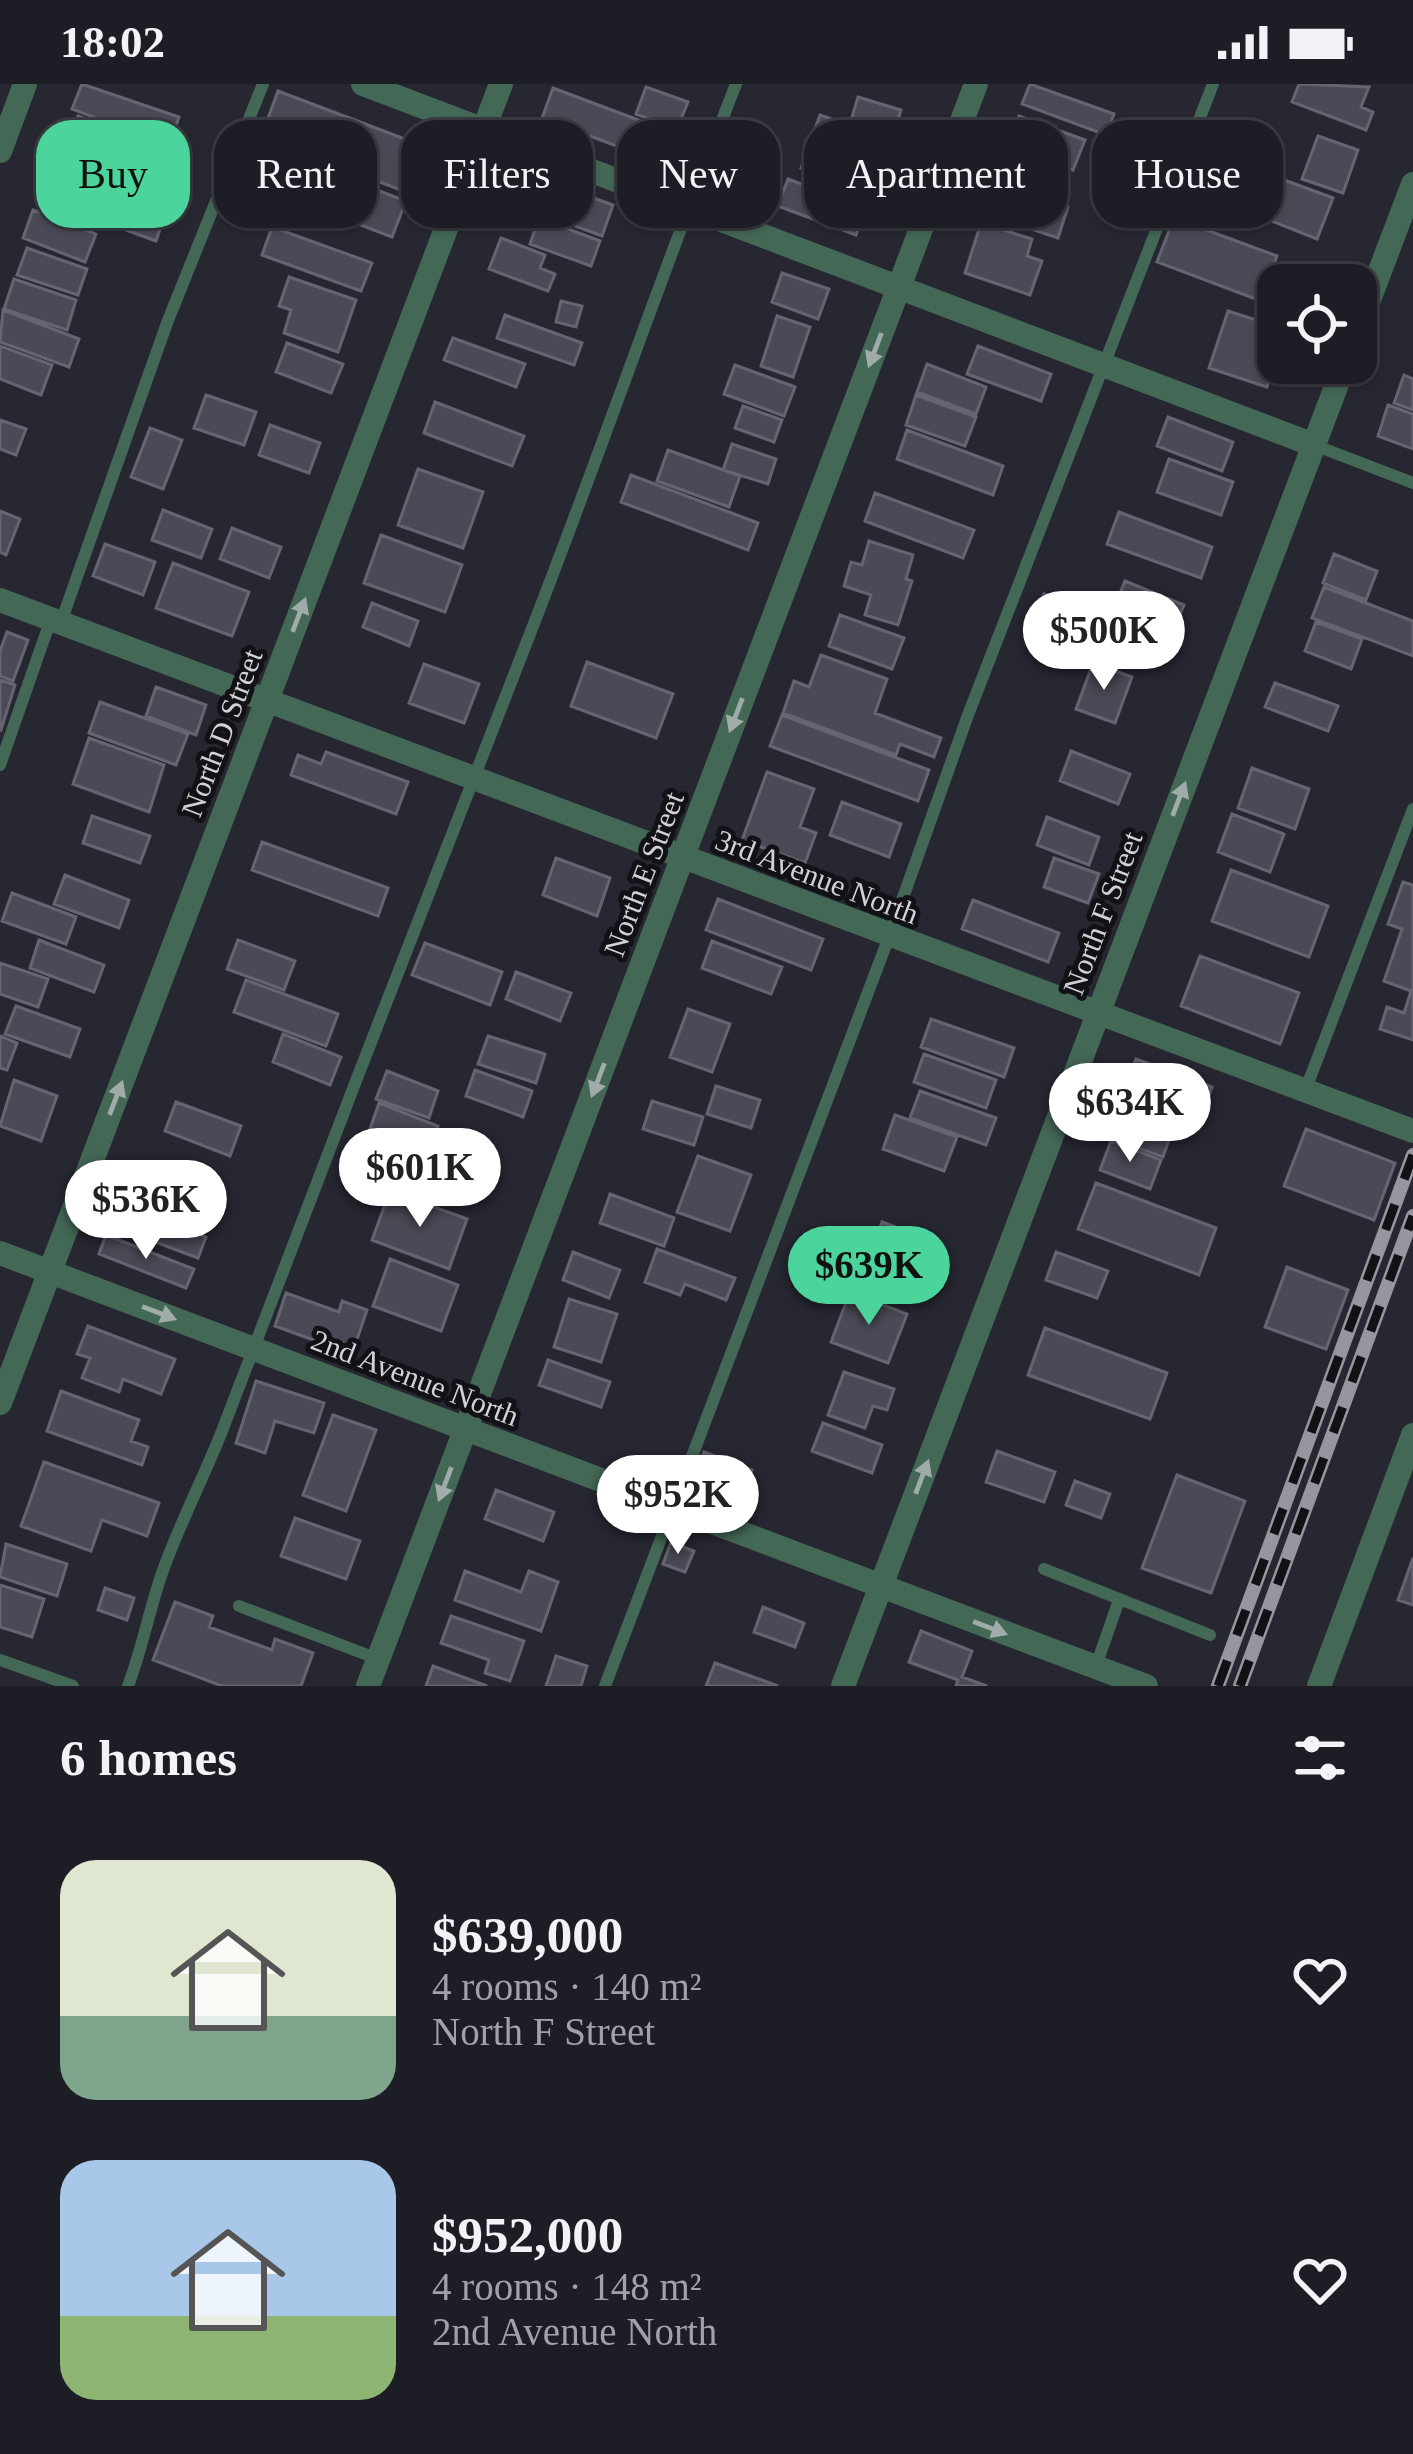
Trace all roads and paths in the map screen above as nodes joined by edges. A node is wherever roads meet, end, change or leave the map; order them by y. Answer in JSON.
{"nodes":[{"id":1,"x":25,"y":84,"type":"edge"},
{"id":2,"x":263,"y":84,"type":"edge"},
{"id":3,"x":363,"y":84,"type":"edge"},
{"id":4,"x":501,"y":84,"type":"edge"},
{"id":5,"x":736,"y":84,"type":"edge"},
{"id":6,"x":976,"y":84,"type":"edge"},
{"id":7,"x":1214,"y":84,"type":"edge"},
{"id":8,"x":457,"y":120,"type":"edge"},
{"id":9,"x":487,"y":120,"type":"edge"},
{"id":10,"x":721,"y":120,"type":"edge"},
{"id":11,"x":0,"y":151,"type":"edge"},
{"id":12,"x":1413,"y":184,"type":"edge"},
{"id":13,"x":446,"y":228,"type":"edge"},
{"id":14,"x":679,"y":228,"type":"edge"},
{"id":15,"x":744,"y":228,"type":"edge"},
{"id":16,"x":1377,"y":279,"type":"edge"},
{"id":17,"x":899,"y":287,"type":"junction"},
{"id":18,"x":1103,"y":365,"type":"junction"},
{"id":19,"x":1337,"y":384,"type":"edge"},
{"id":20,"x":1314,"y":445,"type":"junction"},
{"id":21,"x":1413,"y":483,"type":"edge"},
{"id":22,"x":0,"y":600,"type":"edge"},
{"id":23,"x":56,"y":621,"type":"junction"},
{"id":24,"x":267,"y":701,"type":"junction"},
{"id":25,"x":0,"y":764,"type":"edge"},
{"id":26,"x":470,"y":778,"type":"junction"},
{"id":27,"x":1413,"y":809,"type":"edge"},
{"id":28,"x":682,"y":858,"type":"junction"},
{"id":29,"x":889,"y":937,"type":"junction"},
{"id":30,"x":1097,"y":1012,"type":"junction"},
{"id":31,"x":1305,"y":1092,"type":"junction"},
{"id":32,"x":1413,"y":1132,"type":"edge"},
{"id":33,"x":0,"y":1252,"type":"edge"},
{"id":34,"x":50,"y":1272,"type":"junction"},
{"id":35,"x":252,"y":1348,"type":"junction"},
{"id":36,"x":0,"y":1403,"type":"edge"},
{"id":37,"x":465,"y":1430,"type":"junction"},
{"id":38,"x":1413,"y":1436,"type":"edge"},
{"id":39,"x":671,"y":1508,"type":"junction"},
{"id":40,"x":1044,"y":1569,"type":"dead end"},
{"id":41,"x":880,"y":1587,"type":"junction"},
{"id":42,"x":1119,"y":1600,"type":"junction"},
{"id":43,"x":239,"y":1606,"type":"dead end"},
{"id":44,"x":1210,"y":1635,"type":"dead end"},
{"id":45,"x":378,"y":1659,"type":"junction"},
{"id":46,"x":0,"y":1660,"type":"edge"},
{"id":47,"x":1095,"y":1667,"type":"junction"},
{"id":48,"x":1132,"y":1683,"type":"edge"},
{"id":49,"x":74,"y":1686,"type":"edge"},
{"id":50,"x":128,"y":1686,"type":"edge"},
{"id":51,"x":368,"y":1686,"type":"edge"},
{"id":52,"x":604,"y":1686,"type":"edge"},
{"id":53,"x":843,"y":1686,"type":"edge"},
{"id":54,"x":1318,"y":1686,"type":"edge"}],
"edges":[{"from":1,"to":11,"type":"street"},
{"from":2,"to":23,"type":"lane"},
{"from":3,"to":8,"type":"street"},
{"from":4,"to":9,"type":"street","name":"North D Street"},
{"from":5,"to":10,"type":"lane"},
{"from":6,"to":17,"type":"street","name":"North E Street"},
{"from":7,"to":18,"type":"lane"},
{"from":12,"to":16,"type":"street"},
{"from":24,"to":13,"type":"street","name":"North D Street","one_way":true},
{"from":14,"to":26,"type":"lane"},
{"from":15,"to":17,"type":"street"},
{"from":17,"to":18,"type":"street"},
{"from":17,"to":28,"type":"street","name":"North E Street","one_way":true},
{"from":18,"to":20,"type":"street"},
{"from":18,"to":29,"type":"lane"},
{"from":19,"to":20,"type":"street","name":"North F Street"},
{"from":20,"to":21,"type":"lane"},
{"from":30,"to":20,"type":"street","name":"North F Street","one_way":true},
{"from":22,"to":23,"type":"street","name":"3rd Avenue North"},
{"from":23,"to":24,"type":"street","name":"3rd Avenue North"},
{"from":23,"to":25,"type":"lane"},
{"from":24,"to":26,"type":"street","name":"3rd Avenue North"},
{"from":34,"to":24,"type":"street","name":"North D Street","one_way":true},
{"from":26,"to":28,"type":"street","name":"3rd Avenue North"},
{"from":26,"to":35,"type":"lane"},
{"from":27,"to":31,"type":"lane"},
{"from":28,"to":29,"type":"street","name":"3rd Avenue North"},
{"from":28,"to":37,"type":"street","name":"North E Street","one_way":true},
{"from":29,"to":30,"type":"street","name":"3rd Avenue North"},
{"from":29,"to":39,"type":"lane"},
{"from":30,"to":31,"type":"street","name":"3rd Avenue North"},
{"from":41,"to":30,"type":"street","name":"North F Street","one_way":true},
{"from":31,"to":32,"type":"street","name":"3rd Avenue North"},
{"from":33,"to":34,"type":"street","name":"2nd Avenue North"},
{"from":34,"to":35,"type":"street","name":"2nd Avenue North","one_way":true},
{"from":34,"to":36,"type":"street","name":"North D Street"},
{"from":35,"to":37,"type":"street","name":"2nd Avenue North"},
{"from":35,"to":50,"type":"lane"},
{"from":37,"to":39,"type":"street","name":"2nd Avenue North"},
{"from":37,"to":45,"type":"street","name":"North E Street","one_way":true},
{"from":38,"to":54,"type":"street"},
{"from":39,"to":41,"type":"street","name":"2nd Avenue North"},
{"from":39,"to":52,"type":"lane"},
{"from":40,"to":42,"type":"lane"},
{"from":41,"to":47,"type":"street","name":"2nd Avenue North","one_way":true},
{"from":41,"to":53,"type":"street","name":"North F Street"},
{"from":42,"to":44,"type":"lane"},
{"from":42,"to":47,"type":"lane"},
{"from":43,"to":45,"type":"lane"},
{"from":45,"to":51,"type":"street","name":"North E Street"},
{"from":46,"to":49,"type":"lane"},
{"from":47,"to":48,"type":"street","name":"2nd Avenue North"}]}
